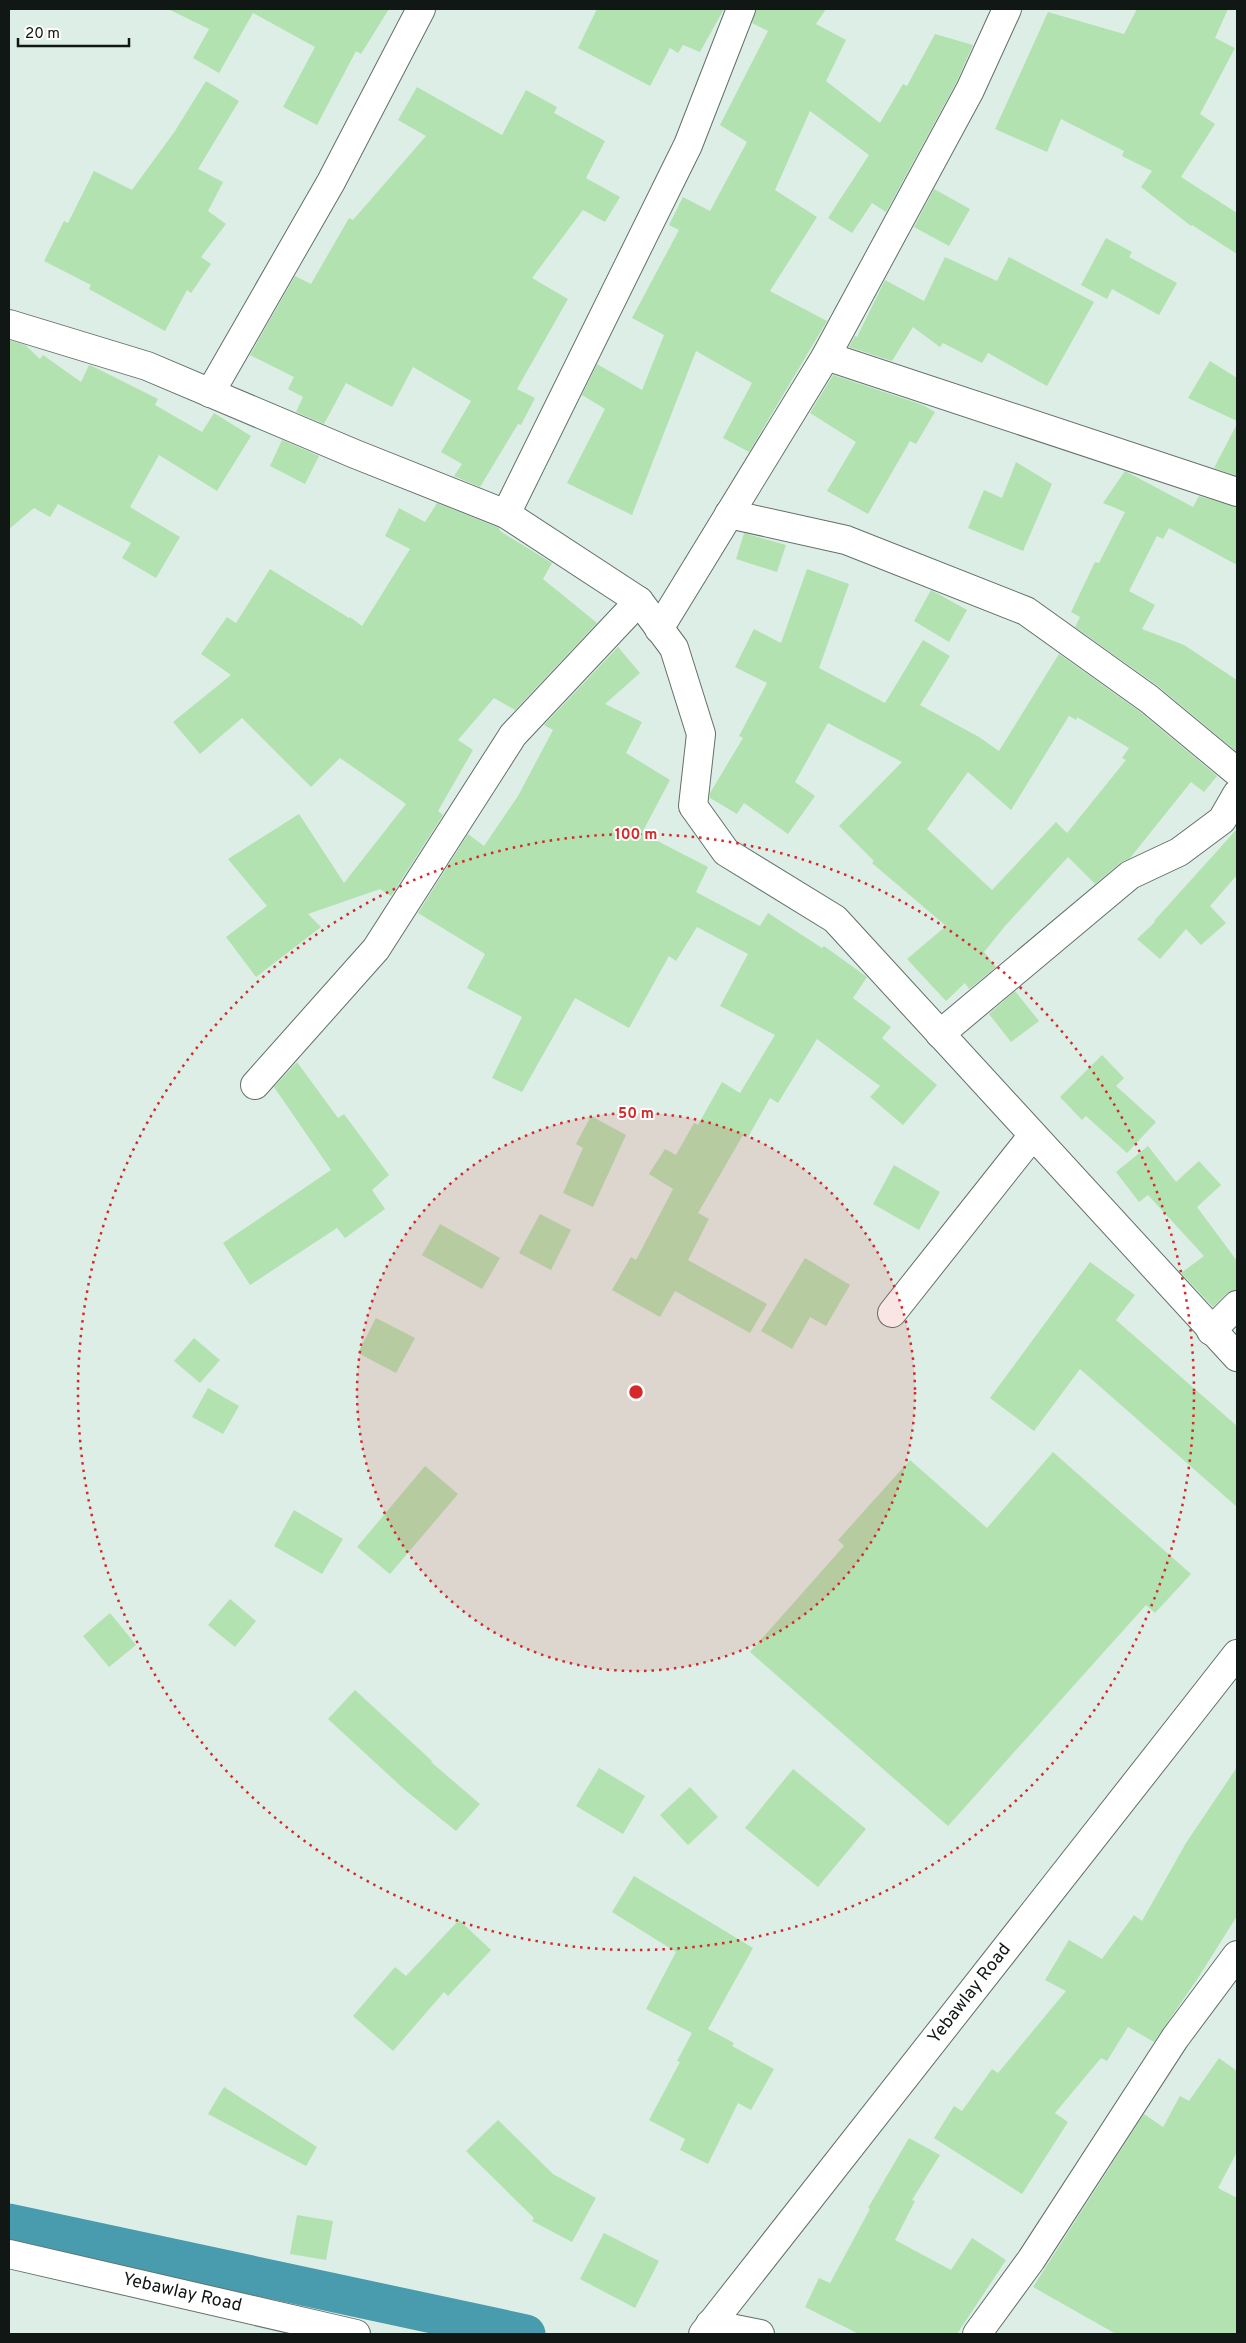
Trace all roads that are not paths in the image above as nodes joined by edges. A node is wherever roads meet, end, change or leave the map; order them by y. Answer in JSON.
{"nodes":[{"id":1,"x":421,"y":9,"type":"edge"},
{"id":2,"x":741,"y":9,"type":"edge"},
{"id":3,"x":1007,"y":9,"type":"edge"},
{"id":4,"x":9,"y":324,"type":"edge"},
{"id":5,"x":826,"y":356,"type":"junction"},
{"id":6,"x":210,"y":393,"type":"junction"},
{"id":7,"x":1237,"y":492,"type":"edge"},
{"id":8,"x":506,"y":514,"type":"junction"},
{"id":9,"x":729,"y":514,"type":"junction"},
{"id":10,"x":639,"y":601,"type":"junction"},
{"id":11,"x":659,"y":629,"type":"junction"},
{"id":12,"x":1237,"y":772,"type":"edge"},
{"id":13,"x":1237,"y":794,"type":"edge"},
{"id":14,"x":940,"y":1034,"type":"junction"},
{"id":15,"x":255,"y":1085,"type":"dead end"},
{"id":16,"x":1033,"y":1135,"type":"junction"},
{"id":17,"x":1237,"y":1305,"type":"edge"},
{"id":18,"x":892,"y":1313,"type":"dead end"},
{"id":19,"x":1211,"y":1330,"type":"junction"},
{"id":20,"x":1237,"y":1357,"type":"edge"},
{"id":21,"x":1237,"y":1654,"type":"edge"},
{"id":22,"x":1237,"y":1955,"type":"edge"},
{"id":23,"x":9,"y":2254,"type":"edge"},
{"id":24,"x":706,"y":2329,"type":"edge"},
{"id":25,"x":356,"y":2334,"type":"edge"},
{"id":26,"x":760,"y":2334,"type":"edge"},
{"id":27,"x":977,"y":2334,"type":"edge"}],
"edges":[{"from":1,"to":6,"type":"street"},
{"from":2,"to":8,"type":"street"},
{"from":3,"to":5,"type":"street"},
{"from":4,"to":6,"type":"street"},
{"from":5,"to":7,"type":"street"},
{"from":5,"to":9,"type":"street"},
{"from":6,"to":8,"type":"street"},
{"from":8,"to":10,"type":"street"},
{"from":9,"to":11,"type":"street"},
{"from":9,"to":12,"type":"street"},
{"from":10,"to":11,"type":"street"},
{"from":10,"to":15,"type":"street"},
{"from":11,"to":14,"type":"street"},
{"from":13,"to":14,"type":"street"},
{"from":14,"to":16,"type":"street"},
{"from":16,"to":18,"type":"street"},
{"from":16,"to":19,"type":"street"},
{"from":17,"to":19,"type":"street"},
{"from":19,"to":20,"type":"street"},
{"from":21,"to":24,"type":"street","name":"Yebawlay Road"},
{"from":22,"to":27,"type":"street"},
{"from":23,"to":25,"type":"street","name":"Yebawlay Road"},
{"from":24,"to":26,"type":"street"}]}
